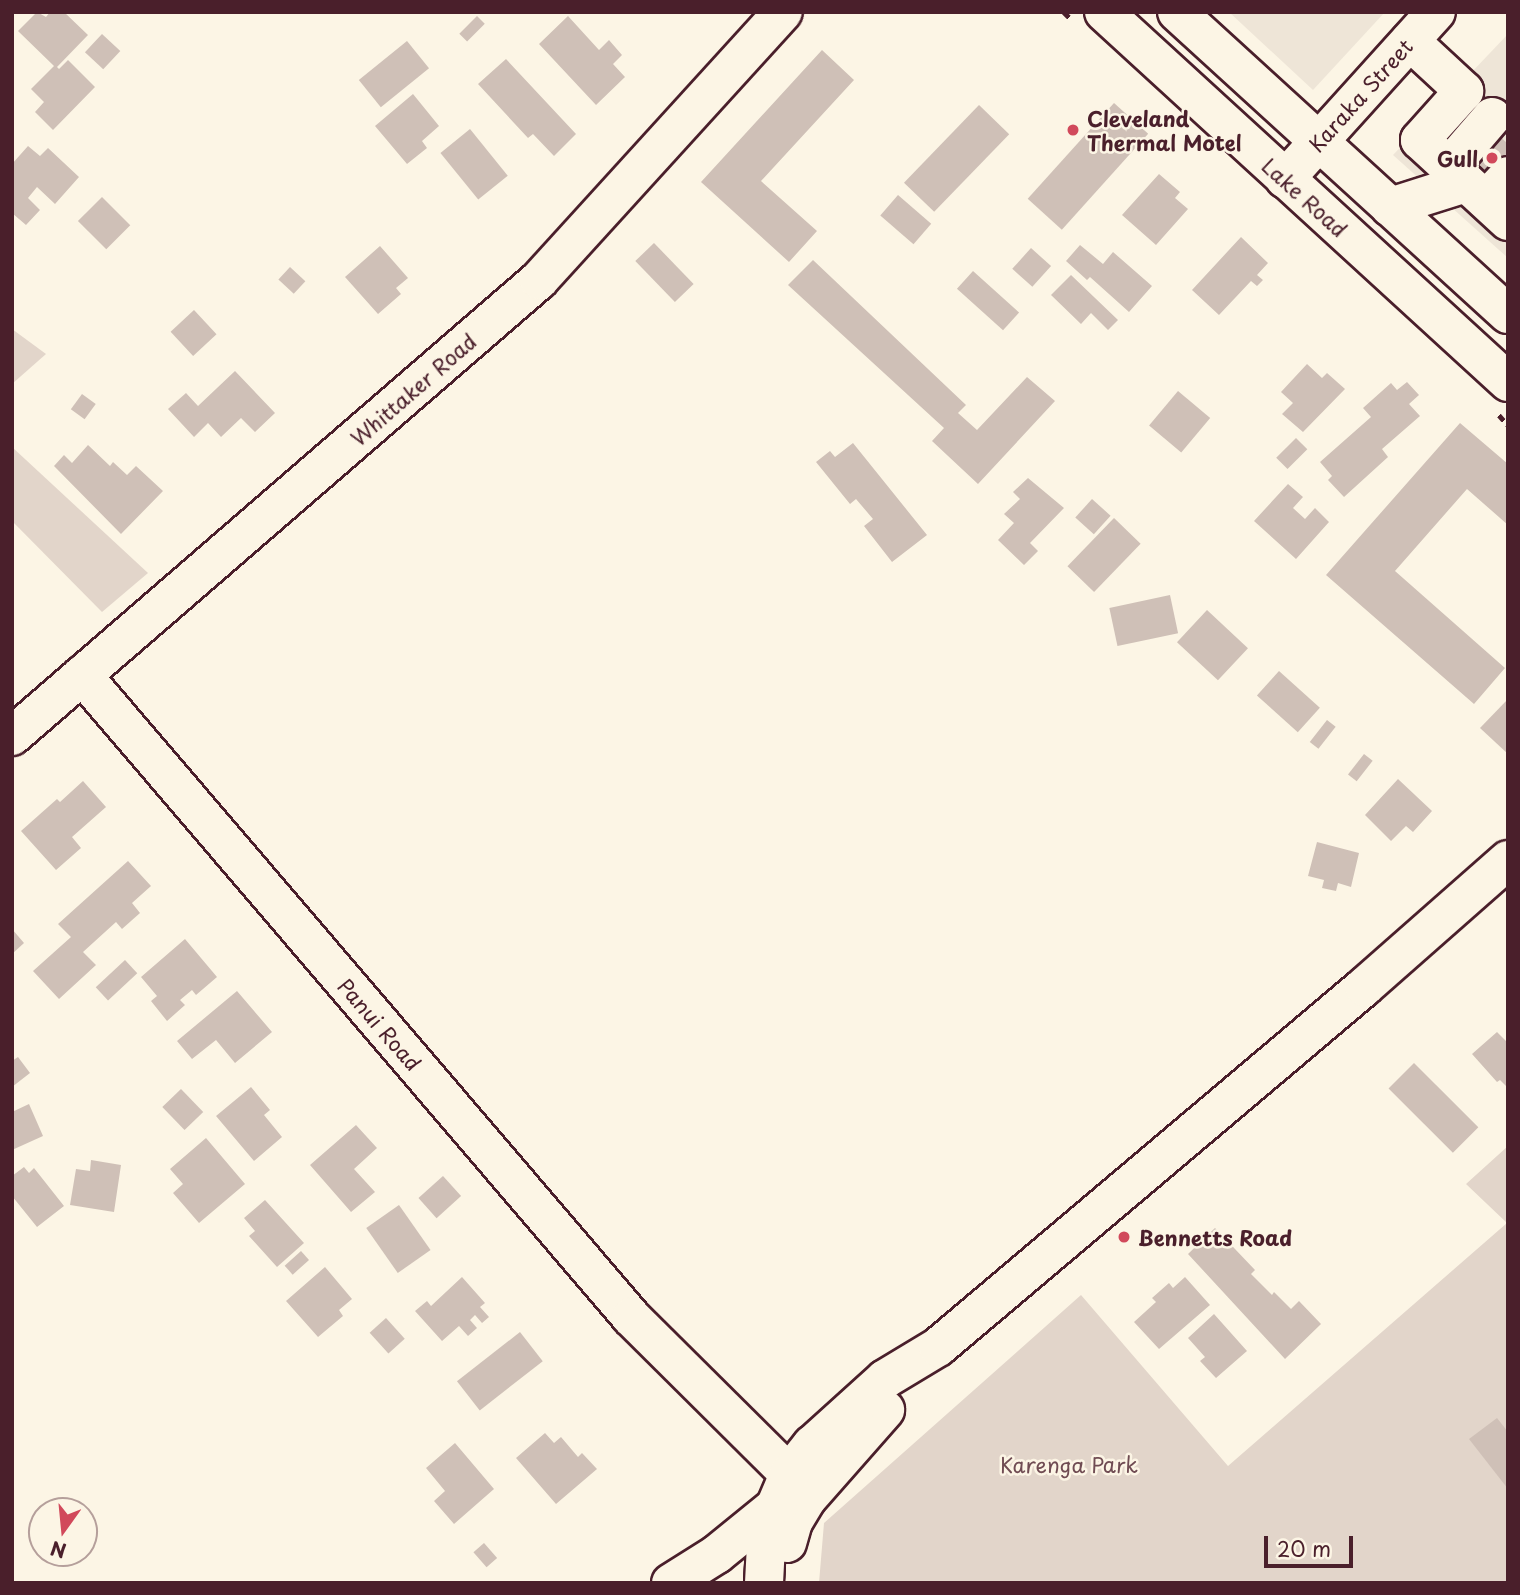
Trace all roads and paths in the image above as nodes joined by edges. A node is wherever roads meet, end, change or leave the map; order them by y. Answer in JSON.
{"nodes":[{"id":1,"x":783,"y":12,"type":"edge"},
{"id":2,"x":1104,"y":12,"type":"edge"},
{"id":3,"x":1177,"y":12,"type":"edge"},
{"id":4,"x":1436,"y":12,"type":"edge"},
{"id":5,"x":1410,"y":41,"type":"junction"},
{"id":6,"x":1464,"y":91,"type":"junction"},
{"id":7,"x":1500,"y":124,"type":"edge"},
{"id":8,"x":1318,"y":141,"type":"junction"},
{"id":9,"x":1285,"y":178,"type":"junction"},
{"id":10,"x":1483,"y":189,"type":"edge"},
{"id":11,"x":1390,"y":207,"type":"junction"},
{"id":12,"x":1508,"y":314,"type":"edge"},
{"id":13,"x":1508,"y":382,"type":"edge"},
{"id":14,"x":82,"y":675,"type":"junction"},
{"id":15,"x":12,"y":736,"type":"edge"},
{"id":16,"x":1508,"y":860,"type":"edge"},
{"id":17,"x":939,"y":1347,"type":"junction"},
{"id":18,"x":782,"y":1503,"type":"junction"},
{"id":19,"x":717,"y":1554,"type":"junction"},
{"id":20,"x":769,"y":1582,"type":"edge"},
{"id":21,"x":670,"y":1583,"type":"edge"}],
"edges":[{"from":1,"to":14,"type":"street","name":"Whittaker Road"},
{"from":2,"to":9,"type":"street","name":"Lake Road"},
{"from":3,"to":8,"type":"street"},
{"from":4,"to":5,"type":"street","name":"Karaka Street"},
{"from":5,"to":6,"type":"street"},
{"from":5,"to":8,"type":"street","name":"Karaka Street"},
{"from":6,"to":7,"type":"street"},
{"from":6,"to":10,"type":"street"},
{"from":7,"to":10,"type":"street"},
{"from":8,"to":9,"type":"street","name":"Karaka Street"},
{"from":8,"to":11,"type":"street"},
{"from":9,"to":13,"type":"street","name":"Lake Road"},
{"from":10,"to":11,"type":"street"},
{"from":11,"to":12,"type":"street"},
{"from":14,"to":15,"type":"street","name":"Whittaker Road"},
{"from":14,"to":18,"type":"street","name":"Panui Road"},
{"from":16,"to":17,"type":"street"},
{"from":17,"to":18,"type":"street"},
{"from":17,"to":18,"type":"street"},
{"from":18,"to":19,"type":"street"},
{"from":18,"to":20,"type":"street"},
{"from":18,"to":21,"type":"street"},
{"from":19,"to":20,"type":"street"},
{"from":19,"to":21,"type":"street"}]}
